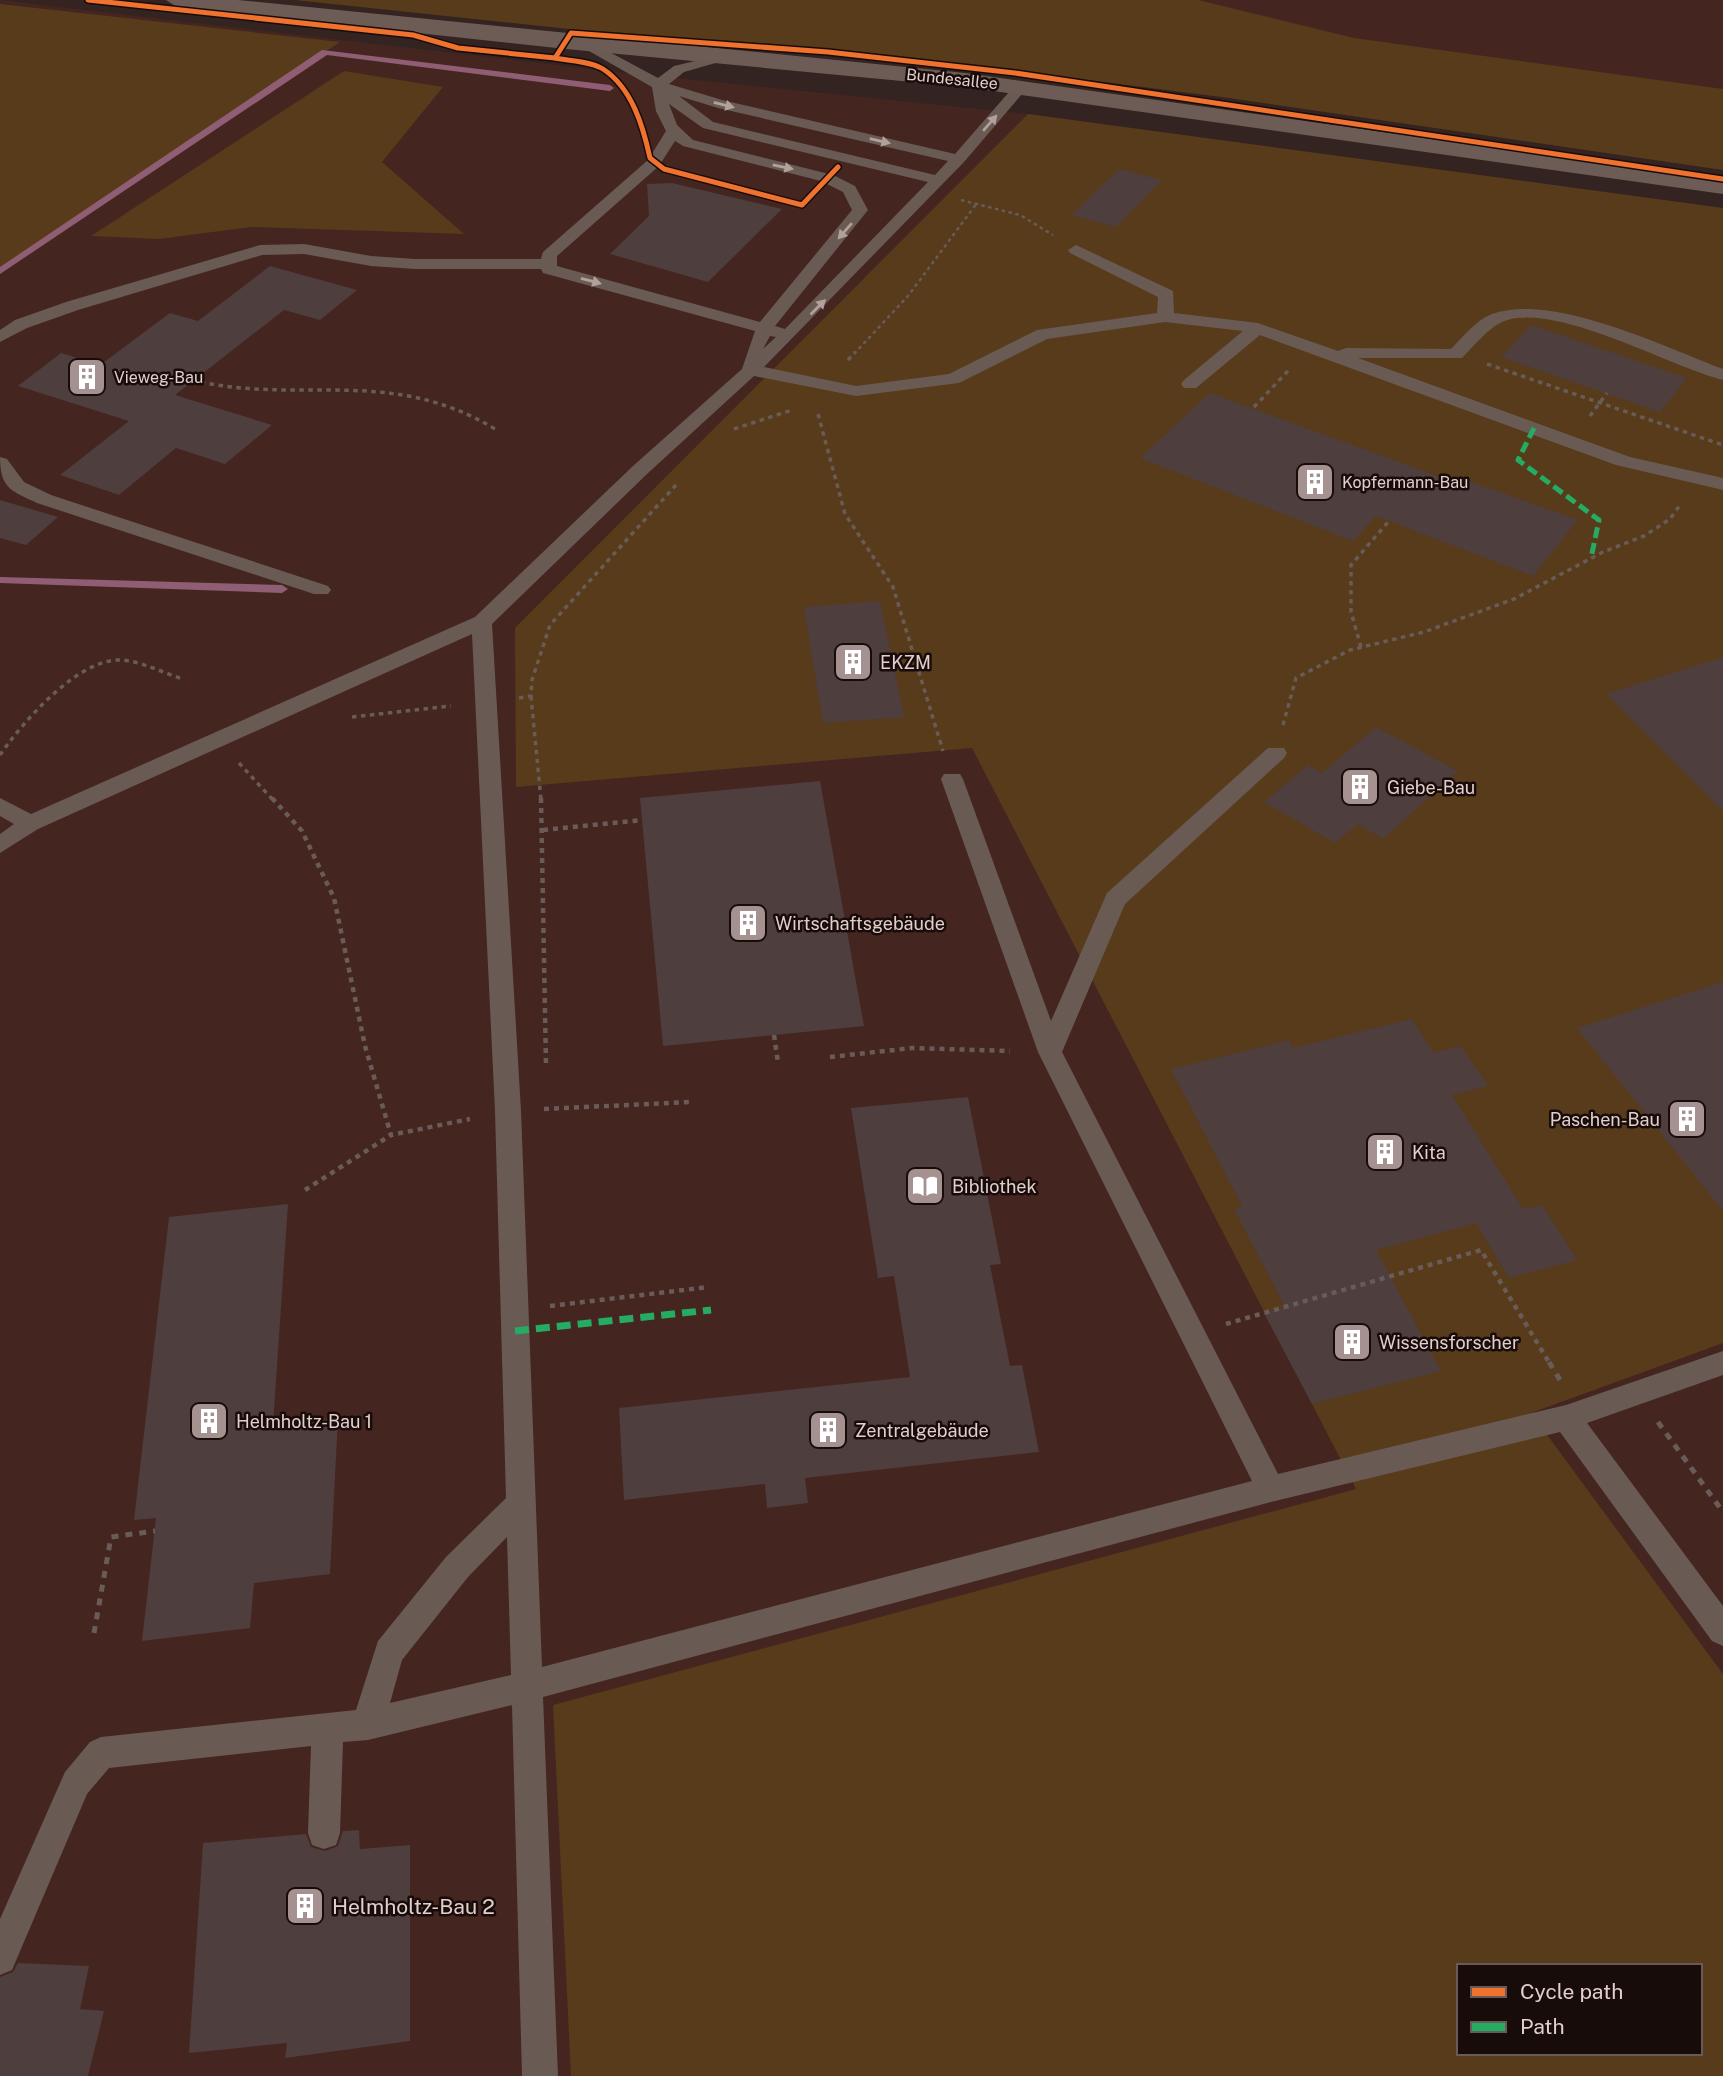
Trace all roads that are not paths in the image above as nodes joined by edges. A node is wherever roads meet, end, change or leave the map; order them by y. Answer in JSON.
{"nodes":[{"id":1,"x":177,"y":0,"type":"edge"},
{"id":2,"x":587,"y":44,"type":"junction"},
{"id":3,"x":729,"y":55,"type":"junction"},
{"id":4,"x":659,"y":85,"type":"junction"},
{"id":5,"x":1021,"y":87,"type":"junction"},
{"id":6,"x":672,"y":133,"type":"junction"},
{"id":7,"x":959,"y":159,"type":"junction"},
{"id":8,"x":931,"y":187,"type":"junction"},
{"id":9,"x":1723,"y":187,"type":"edge"},
{"id":10,"x":1076,"y":250,"type":"road end"},
{"id":11,"x":548,"y":264,"type":"junction"},
{"id":12,"x":1165,"y":317,"type":"junction"},
{"id":13,"x":1258,"y":328,"type":"junction"},
{"id":14,"x":765,"y":329,"type":"junction"},
{"id":15,"x":789,"y":335,"type":"junction"},
{"id":16,"x":0,"y":337,"type":"edge"},
{"id":17,"x":1317,"y":350,"type":"junction"},
{"id":18,"x":750,"y":370,"type":"junction"},
{"id":19,"x":1723,"y":375,"type":"edge"},
{"id":20,"x":1190,"y":384,"type":"dead end"},
{"id":21,"x":0,"y":463,"type":"edge"},
{"id":22,"x":1723,"y":484,"type":"edge"},
{"id":23,"x":321,"y":590,"type":"dead end"},
{"id":24,"x":482,"y":622,"type":"junction"},
{"id":25,"x":1276,"y":752,"type":"road end"},
{"id":26,"x":952,"y":779,"type":"road end"},
{"id":27,"x":0,"y":806,"type":"edge"},
{"id":28,"x":30,"y":824,"type":"junction"},
{"id":29,"x":0,"y":845,"type":"edge"},
{"id":30,"x":1050,"y":1052,"type":"junction"},
{"id":31,"x":1723,"y":1363,"type":"edge"},
{"id":32,"x":1573,"y":1416,"type":"junction"},
{"id":33,"x":1271,"y":1489,"type":"junction"},
{"id":34,"x":521,"y":1503,"type":"junction"},
{"id":35,"x":1723,"y":1631,"type":"edge"},
{"id":36,"x":527,"y":1686,"type":"junction"},
{"id":37,"x":368,"y":1724,"type":"junction"},
{"id":38,"x":328,"y":1729,"type":"junction"},
{"id":39,"x":324,"y":1833,"type":"dead end"},
{"id":40,"x":0,"y":1958,"type":"edge"},
{"id":41,"x":540,"y":2076,"type":"edge"}],
"edges":[{"from":1,"to":2,"type":"main road","name":"Bundesallee"},
{"from":2,"to":3,"type":"main road","name":"Bundesallee"},
{"from":2,"to":4,"type":"lane"},
{"from":3,"to":4,"type":"lane"},
{"from":3,"to":5,"type":"main road","name":"Bundesallee"},
{"from":4,"to":6,"type":"lane"},
{"from":4,"to":7,"type":"lane","one_way":true},
{"from":4,"to":8,"type":"lane"},
{"from":7,"to":5,"type":"lane","one_way":true},
{"from":5,"to":9,"type":"main road","name":"Bundesallee"},
{"from":6,"to":11,"type":"lane"},
{"from":6,"to":14,"type":"lane","one_way":true},
{"from":7,"to":8,"type":"lane"},
{"from":15,"to":8,"type":"lane","one_way":true},
{"from":10,"to":12,"type":"lane"},
{"from":11,"to":14,"type":"lane","one_way":true},
{"from":11,"to":16,"type":"lane"},
{"from":12,"to":13,"type":"lane"},
{"from":12,"to":18,"type":"lane"},
{"from":13,"to":17,"type":"lane"},
{"from":13,"to":20,"type":"lane"},
{"from":14,"to":15,"type":"lane"},
{"from":14,"to":18,"type":"lane"},
{"from":15,"to":18,"type":"lane"},
{"from":17,"to":19,"type":"lane"},
{"from":17,"to":22,"type":"lane"},
{"from":18,"to":24,"type":"lane"},
{"from":21,"to":23,"type":"lane"},
{"from":24,"to":28,"type":"lane"},
{"from":24,"to":34,"type":"lane"},
{"from":25,"to":30,"type":"lane"},
{"from":26,"to":30,"type":"lane"},
{"from":27,"to":28,"type":"lane"},
{"from":28,"to":29,"type":"lane"},
{"from":30,"to":33,"type":"lane"},
{"from":31,"to":32,"type":"lane"},
{"from":32,"to":33,"type":"lane"},
{"from":32,"to":35,"type":"lane"},
{"from":33,"to":36,"type":"lane"},
{"from":34,"to":36,"type":"lane"},
{"from":34,"to":37,"type":"lane"},
{"from":36,"to":37,"type":"lane"},
{"from":36,"to":41,"type":"lane"},
{"from":37,"to":38,"type":"lane"},
{"from":38,"to":39,"type":"lane"},
{"from":38,"to":40,"type":"lane"}]}
